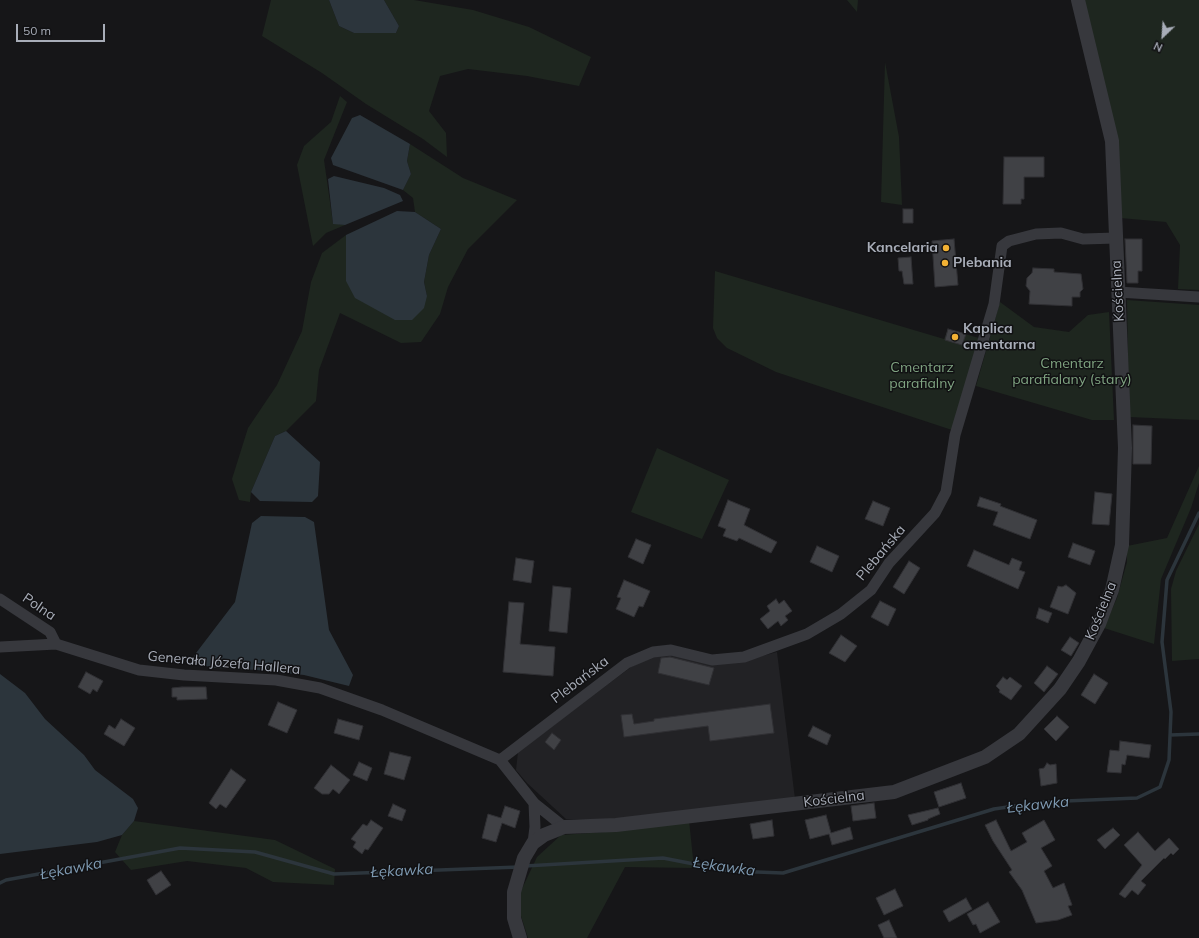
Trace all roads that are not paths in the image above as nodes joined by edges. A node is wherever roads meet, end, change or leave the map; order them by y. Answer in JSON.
{"nodes":[{"id":1,"x":1078,"y":0,"type":"edge"},
{"id":2,"x":1116,"y":238,"type":"junction"},
{"id":3,"x":1118,"y":292,"type":"junction"},
{"id":4,"x":1199,"y":297,"type":"edge"},
{"id":5,"x":0,"y":599,"type":"edge"},
{"id":6,"x":56,"y":644,"type":"junction"},
{"id":7,"x":0,"y":647,"type":"edge"},
{"id":8,"x":500,"y":760,"type":"junction"},
{"id":9,"x":534,"y":803,"type":"junction"},
{"id":10,"x":564,"y":827,"type":"junction"},
{"id":11,"x":533,"y":843,"type":"junction"},
{"id":12,"x":520,"y":938,"type":"edge"}],
"edges":[{"from":1,"to":2,"type":"street","name":"Kościelna"},
{"from":2,"to":3,"type":"street","name":"Kościelna"},
{"from":2,"to":8,"type":"street","name":"Plebańska"},
{"from":3,"to":4,"type":"street"},
{"from":3,"to":10,"type":"street","name":"Kościelna"},
{"from":5,"to":6,"type":"street","name":"Polna"},
{"from":6,"to":7,"type":"street","name":"Generała Józefa Hallera"},
{"from":6,"to":8,"type":"street","name":"Generała Józefa Hallera"},
{"from":8,"to":9,"type":"street","name":"Generała Józefa Hallera"},
{"from":9,"to":10,"type":"street","name":"Generała Józefa Hallera"},
{"from":9,"to":11,"type":"street"},
{"from":10,"to":11,"type":"street","name":"Kościelna"},
{"from":11,"to":12,"type":"street"}]}
